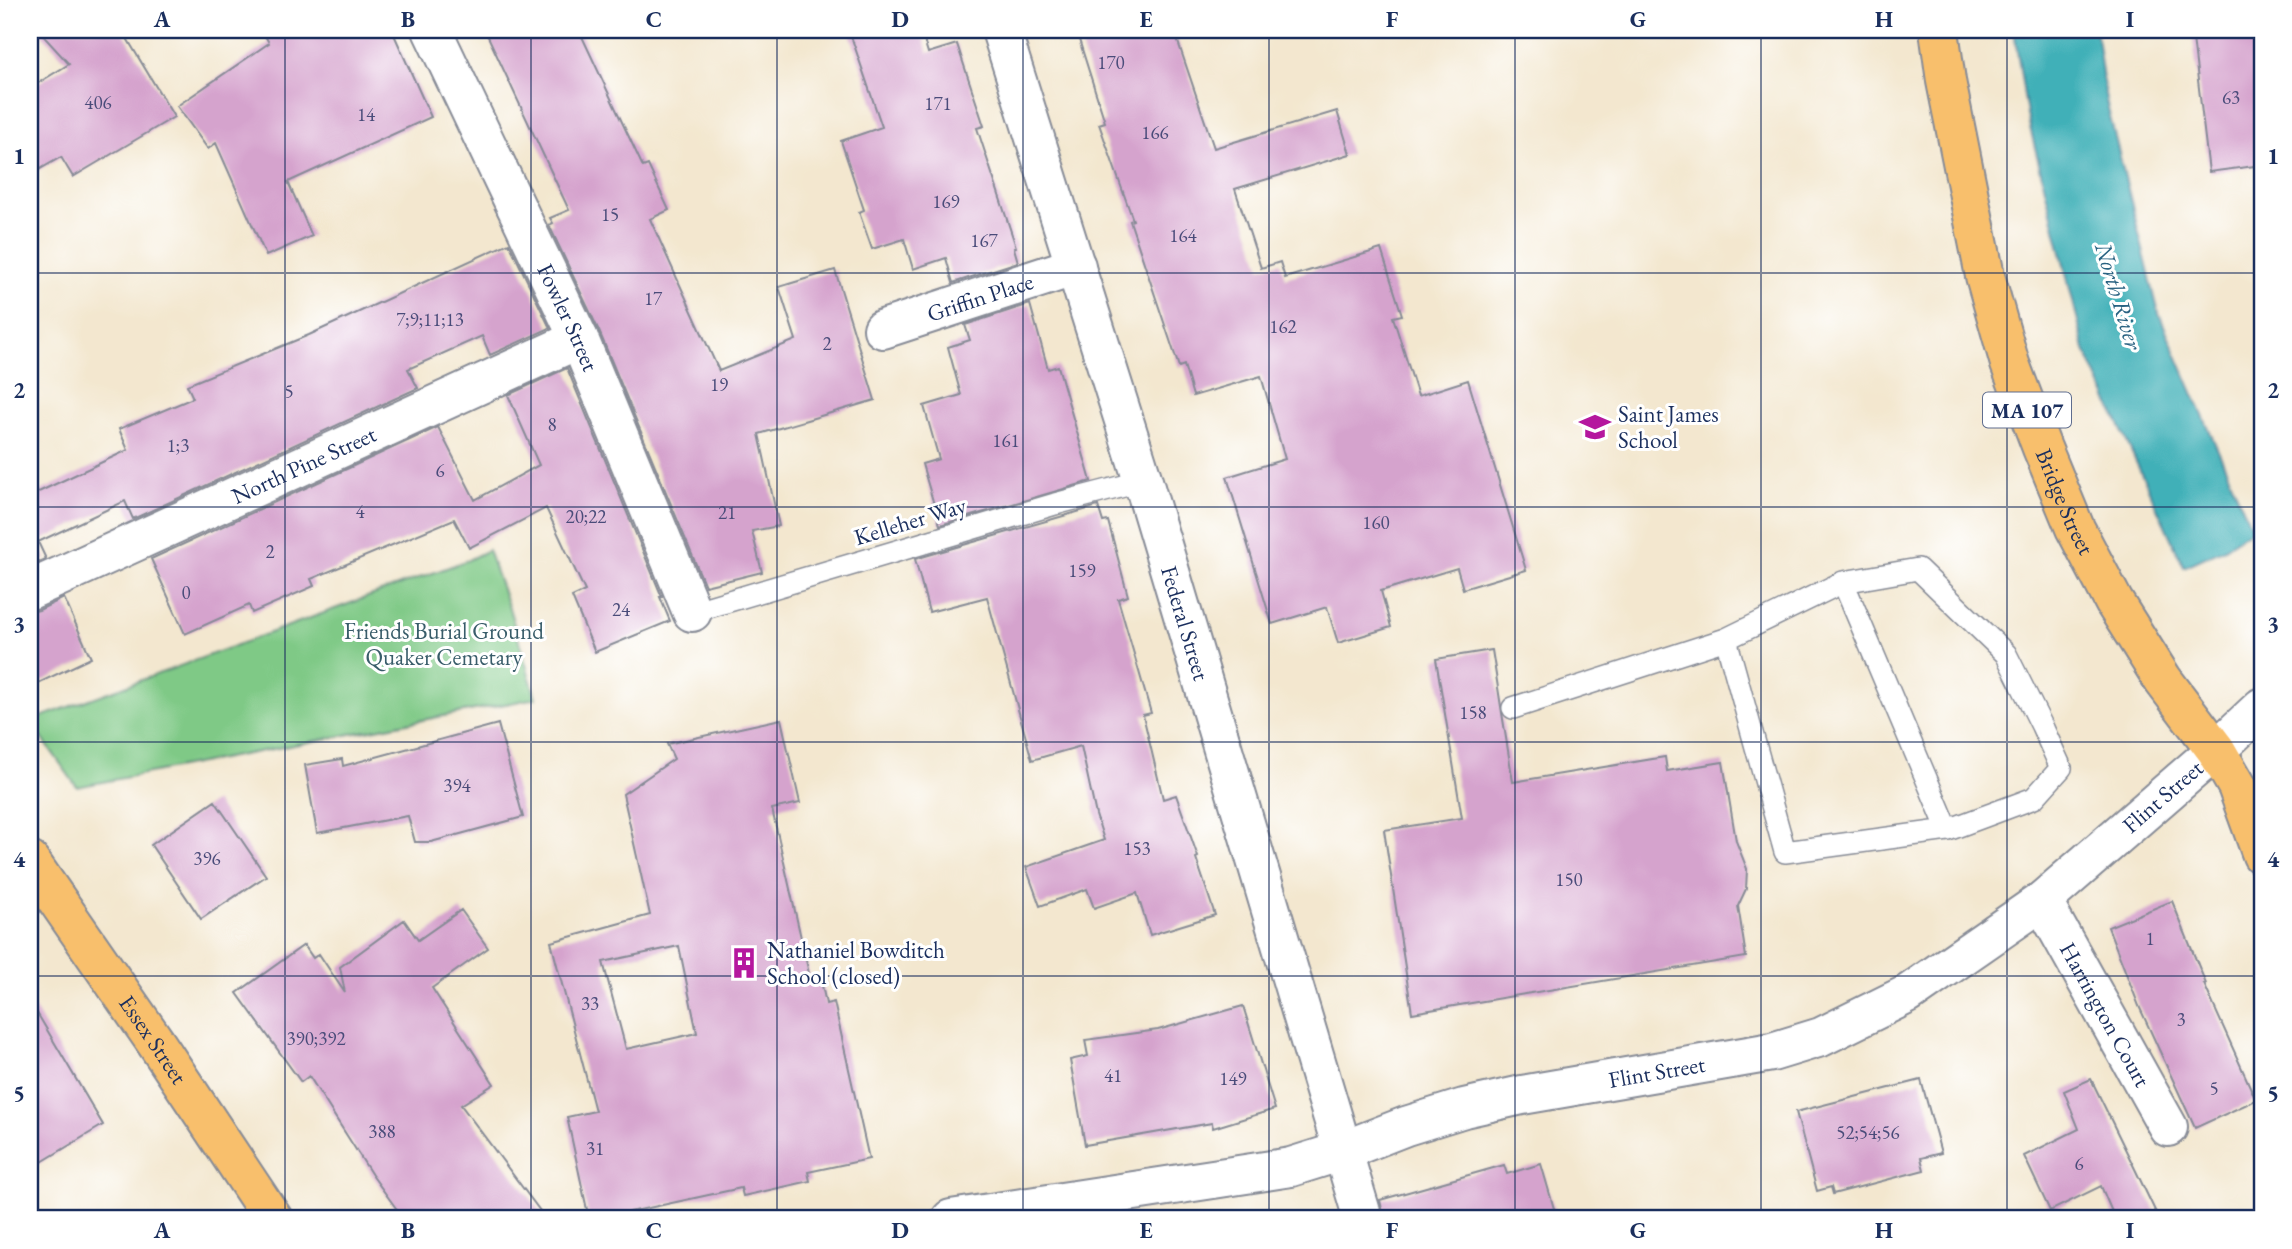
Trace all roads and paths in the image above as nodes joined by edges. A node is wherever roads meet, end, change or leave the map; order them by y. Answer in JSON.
{"nodes":[{"id":1,"x":432,"y":30,"type":"edge"},
{"id":2,"x":1001,"y":30,"type":"edge"},
{"id":3,"x":1939,"y":30,"type":"edge"},
{"id":4,"x":1076,"y":265,"type":"junction"},
{"id":5,"x":883,"y":329,"type":"dead end"},
{"id":6,"x":579,"y":339,"type":"junction"},
{"id":7,"x":1143,"y":481,"type":"junction"},
{"id":8,"x":1843,"y":582,"type":"junction"},
{"id":9,"x":30,"y":590,"type":"edge"},
{"id":10,"x":692,"y":612,"type":"joint"},
{"id":11,"x":1726,"y":639,"type":"junction"},
{"id":12,"x":2262,"y":707,"type":"edge"},
{"id":13,"x":1513,"y":708,"type":"dead end"},
{"id":14,"x":2216,"y":750,"type":"junction"},
{"id":15,"x":1948,"y":830,"type":"junction"},
{"id":16,"x":2262,"y":855,"type":"edge"},
{"id":17,"x":30,"y":861,"type":"edge"},
{"id":18,"x":2042,"y":901,"type":"junction"},
{"id":19,"x":2168,"y":1127,"type":"dead end"},
{"id":20,"x":1342,"y":1151,"type":"junction"},
{"id":21,"x":273,"y":1219,"type":"edge"},
{"id":22,"x":951,"y":1219,"type":"edge"},
{"id":23,"x":1363,"y":1219,"type":"edge"}],
"edges":[{"from":1,"to":6,"type":"street","name":"Fowler Street"},
{"from":2,"to":4,"type":"street","name":"Federal Street"},
{"from":3,"to":14,"type":"main road","name":"Bridge Street","number":"MA 107"},
{"from":4,"to":5,"type":"street","name":"Griffin Place"},
{"from":4,"to":7,"type":"street","name":"Federal Street"},
{"from":6,"to":9,"type":"street","name":"North Pine Street"},
{"from":6,"to":10,"type":"street","name":"Fowler Street"},
{"from":7,"to":10,"type":"lane","name":"Kelleher Way"},
{"from":7,"to":20,"type":"street","name":"Federal Street"},
{"from":8,"to":11,"type":"lane"},
{"from":8,"to":15,"type":"lane"},
{"from":8,"to":15,"type":"lane"},
{"from":11,"to":13,"type":"lane"},
{"from":11,"to":15,"type":"lane"},
{"from":12,"to":14,"type":"street","name":"Flint Street"},
{"from":14,"to":16,"type":"main road","name":"Bridge Street","number":"MA 107"},
{"from":14,"to":18,"type":"street","name":"Flint Street"},
{"from":17,"to":21,"type":"main road","name":"Essex Street"},
{"from":18,"to":19,"type":"street","name":"Harrington Court"},
{"from":18,"to":20,"type":"street","name":"Flint Street"},
{"from":20,"to":22,"type":"street","name":"Flint Street"},
{"from":20,"to":23,"type":"street","name":"Federal Street"}]}
